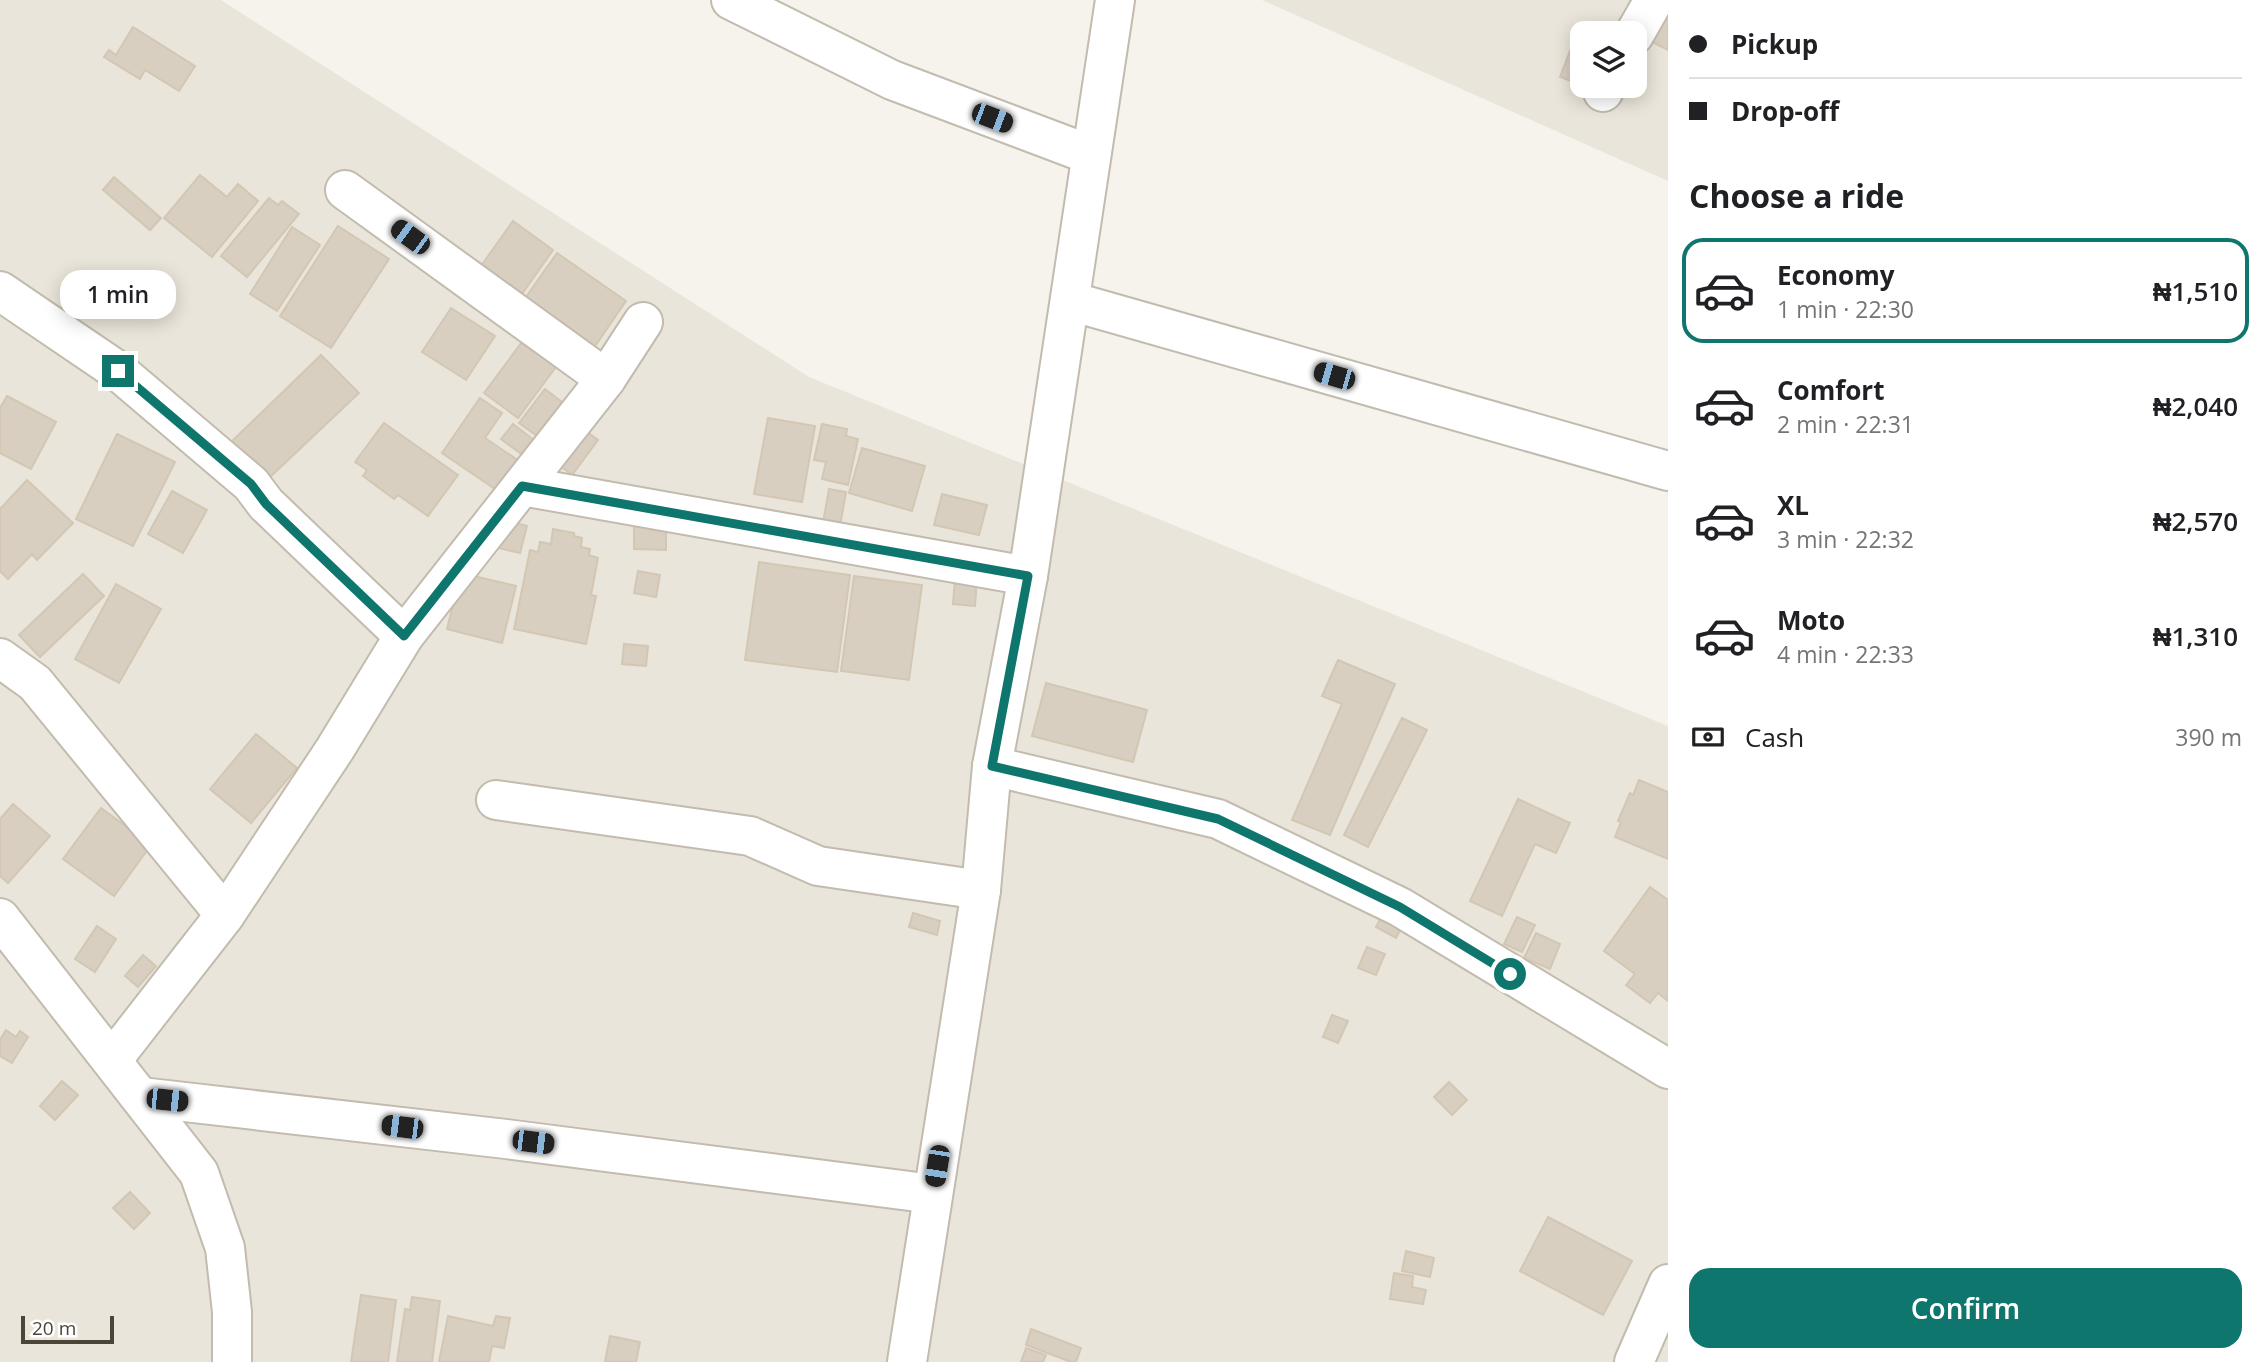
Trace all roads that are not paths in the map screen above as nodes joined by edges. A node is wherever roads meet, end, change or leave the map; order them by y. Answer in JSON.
{"nodes":[{"id":1,"x":731,"y":0,"type":"edge"},
{"id":2,"x":1115,"y":0,"type":"edge"},
{"id":3,"x":1654,"y":0,"type":"edge"},
{"id":4,"x":1642,"y":21,"type":"edge"},
{"id":5,"x":1091,"y":155,"type":"junction"},
{"id":6,"x":345,"y":190,"type":"dead end"},
{"id":7,"x":0,"y":292,"type":"edge"},
{"id":8,"x":1070,"y":301,"type":"junction"},
{"id":9,"x":643,"y":322,"type":"dead end"},
{"id":10,"x":606,"y":379,"type":"junction"},
{"id":11,"x":1668,"y":471,"type":"edge"},
{"id":12,"x":522,"y":486,"type":"junction"},
{"id":13,"x":1028,"y":576,"type":"junction"},
{"id":14,"x":404,"y":636,"type":"junction"},
{"id":15,"x":0,"y":658,"type":"edge"},
{"id":16,"x":992,"y":766,"type":"junction"},
{"id":17,"x":495,"y":800,"type":"dead end"},
{"id":18,"x":981,"y":890,"type":"junction"},
{"id":19,"x":225,"y":915,"type":"junction"},
{"id":20,"x":0,"y":918,"type":"edge"},
{"id":21,"x":112,"y":1060,"type":"junction"},
{"id":22,"x":1668,"y":1069,"type":"edge"},
{"id":23,"x":141,"y":1097,"type":"junction"},
{"id":24,"x":933,"y":1194,"type":"junction"},
{"id":25,"x":1668,"y":1283,"type":"edge"},
{"id":26,"x":232,"y":1362,"type":"edge"},
{"id":27,"x":907,"y":1362,"type":"edge"},
{"id":28,"x":1634,"y":1362,"type":"edge"}],
"edges":[{"from":1,"to":5,"type":"street"},
{"from":2,"to":5,"type":"street"},
{"from":3,"to":4,"type":"street"},
{"from":5,"to":8,"type":"street"},
{"from":6,"to":10,"type":"street"},
{"from":7,"to":14,"type":"street"},
{"from":8,"to":11,"type":"street"},
{"from":8,"to":13,"type":"street"},
{"from":9,"to":10,"type":"street"},
{"from":10,"to":12,"type":"street"},
{"from":12,"to":13,"type":"street"},
{"from":12,"to":14,"type":"street"},
{"from":13,"to":16,"type":"street"},
{"from":14,"to":19,"type":"street"},
{"from":15,"to":19,"type":"street"},
{"from":16,"to":18,"type":"street"},
{"from":16,"to":22,"type":"street"},
{"from":17,"to":18,"type":"street"},
{"from":18,"to":24,"type":"street"},
{"from":19,"to":21,"type":"street"},
{"from":20,"to":21,"type":"street"},
{"from":21,"to":23,"type":"street"},
{"from":23,"to":24,"type":"street"},
{"from":23,"to":26,"type":"street"},
{"from":24,"to":27,"type":"street"},
{"from":25,"to":28,"type":"street"}]}
